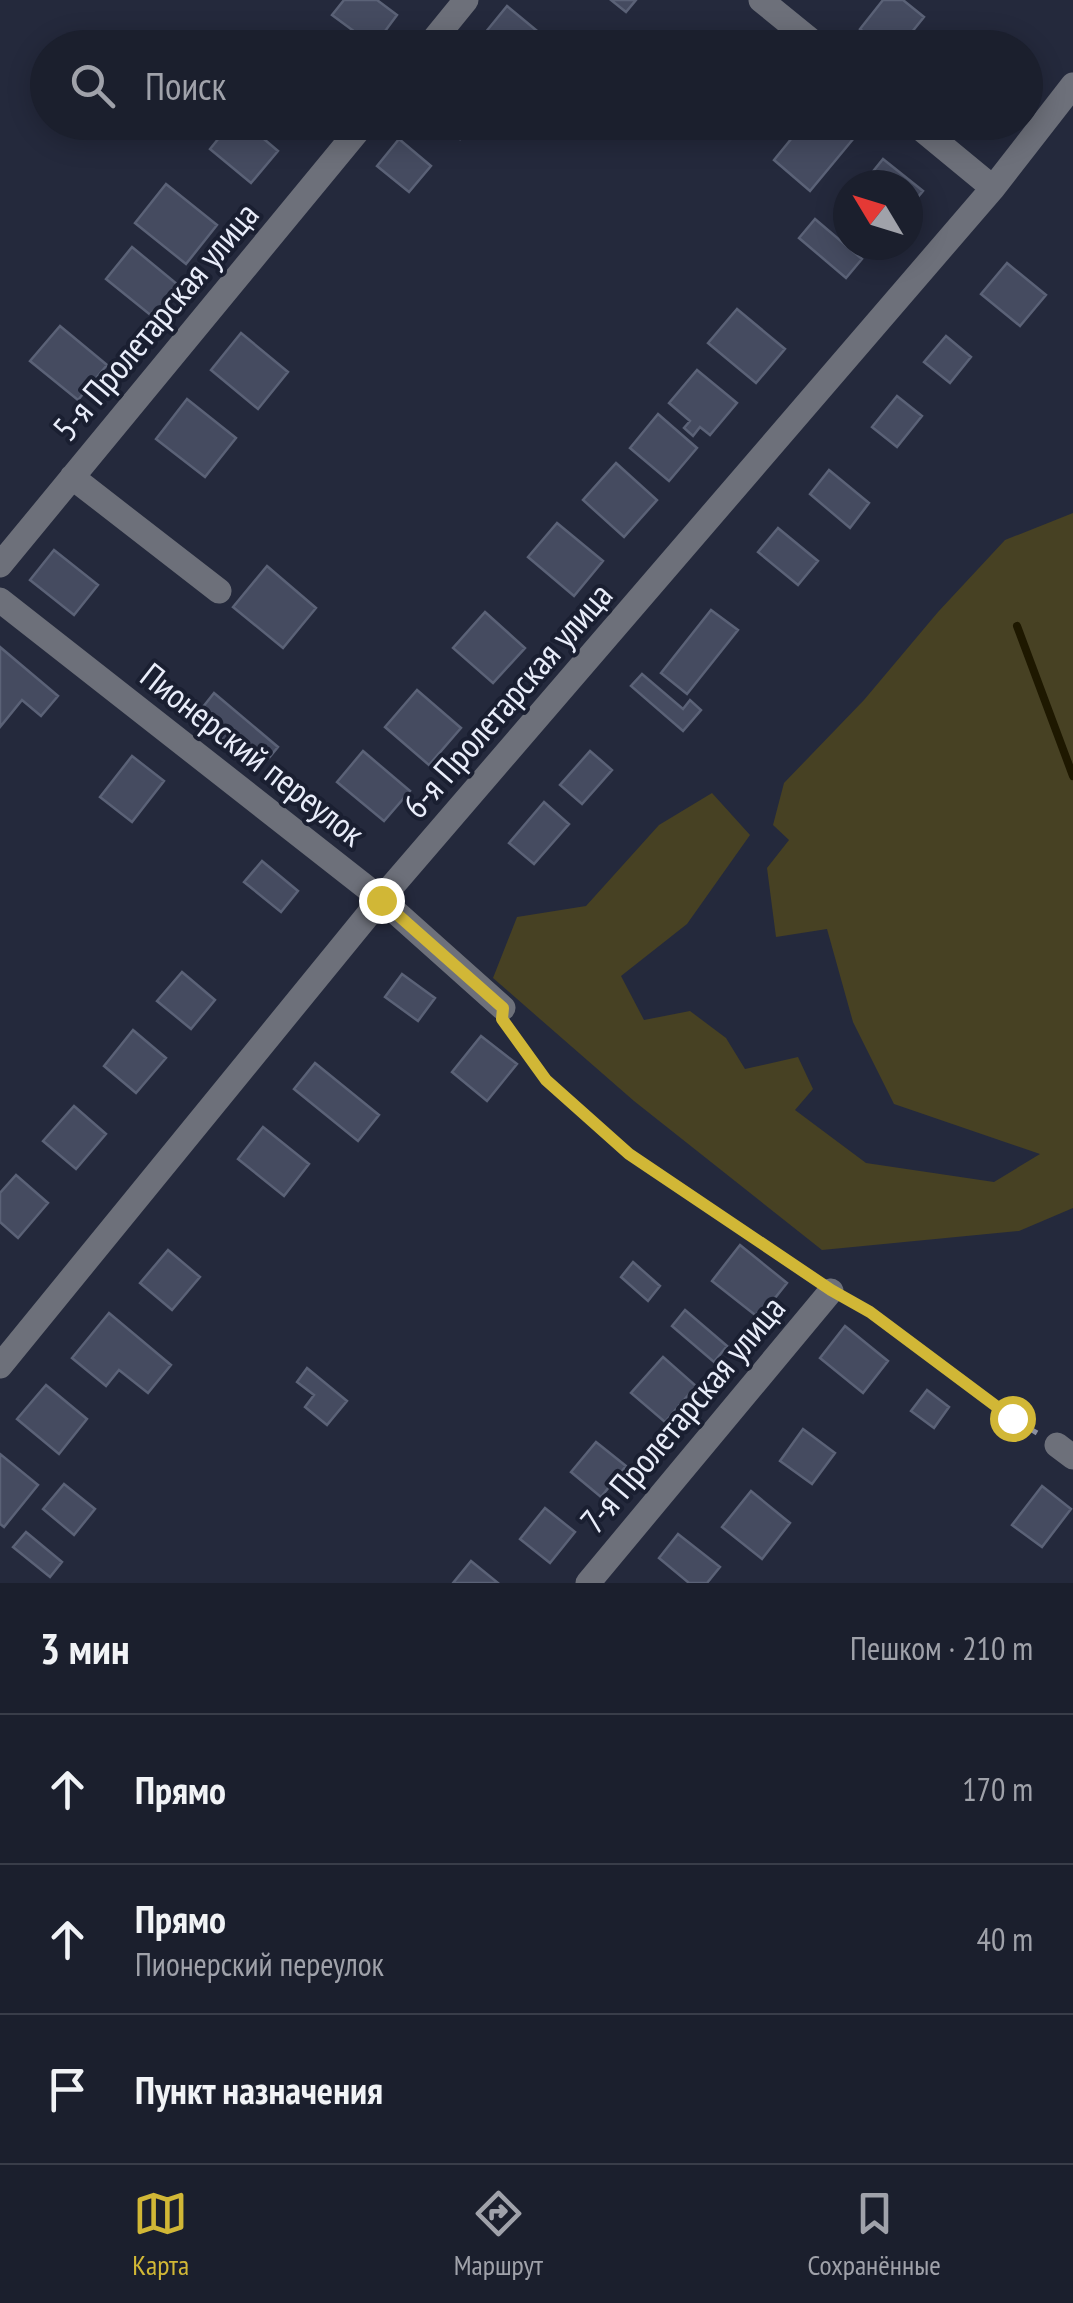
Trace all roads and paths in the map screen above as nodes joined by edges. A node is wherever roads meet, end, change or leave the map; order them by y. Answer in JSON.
{"nodes":[{"id":1,"x":466,"y":0,"type":"edge"},
{"id":2,"x":761,"y":0,"type":"edge"},
{"id":3,"x":442,"y":30,"type":"edge"},
{"id":4,"x":798,"y":30,"type":"edge"},
{"id":5,"x":1073,"y":85,"type":"edge"},
{"id":6,"x":1043,"y":124,"type":"edge"},
{"id":7,"x":350,"y":140,"type":"edge"},
{"id":8,"x":934,"y":140,"type":"edge"},
{"id":9,"x":1031,"y":140,"type":"edge"},
{"id":10,"x":994,"y":188,"type":"junction"},
{"id":11,"x":72,"y":477,"type":"junction"},
{"id":12,"x":0,"y":564,"type":"edge"},
{"id":13,"x":219,"y":592,"type":"dead end"},
{"id":14,"x":0,"y":600,"type":"edge"},
{"id":15,"x":381,"y":900,"type":"junction"},
{"id":16,"x":503,"y":1008,"type":"joint"},
{"id":17,"x":831,"y":1290,"type":"junction"},
{"id":18,"x":0,"y":1366,"type":"edge"},
{"id":19,"x":1065,"y":1451,"type":"edge"},
{"id":20,"x":588,"y":1583,"type":"edge"}],
"edges":[{"from":1,"to":3,"type":"street"},
{"from":2,"to":4,"type":"street"},
{"from":5,"to":6,"type":"street","name":"6-я Пролетарская улица"},
{"from":7,"to":11,"type":"street","name":"5-я Пролетарская улица"},
{"from":8,"to":10,"type":"street"},
{"from":9,"to":10,"type":"street","name":"6-я Пролетарская улица"},
{"from":10,"to":15,"type":"street","name":"6-я Пролетарская улица"},
{"from":11,"to":12,"type":"street","name":"5-я Пролетарская улица"},
{"from":11,"to":13,"type":"street"},
{"from":14,"to":15,"type":"street","name":"Пионерский переулок"},
{"from":15,"to":16,"type":"street","name":"Пионерский переулок"},
{"from":15,"to":18,"type":"street","name":"6-я Пролетарская улица"},
{"from":16,"to":17,"type":"path"},
{"from":17,"to":19,"type":"path"},
{"from":17,"to":20,"type":"street","name":"7-я Пролетарская улица"}]}
